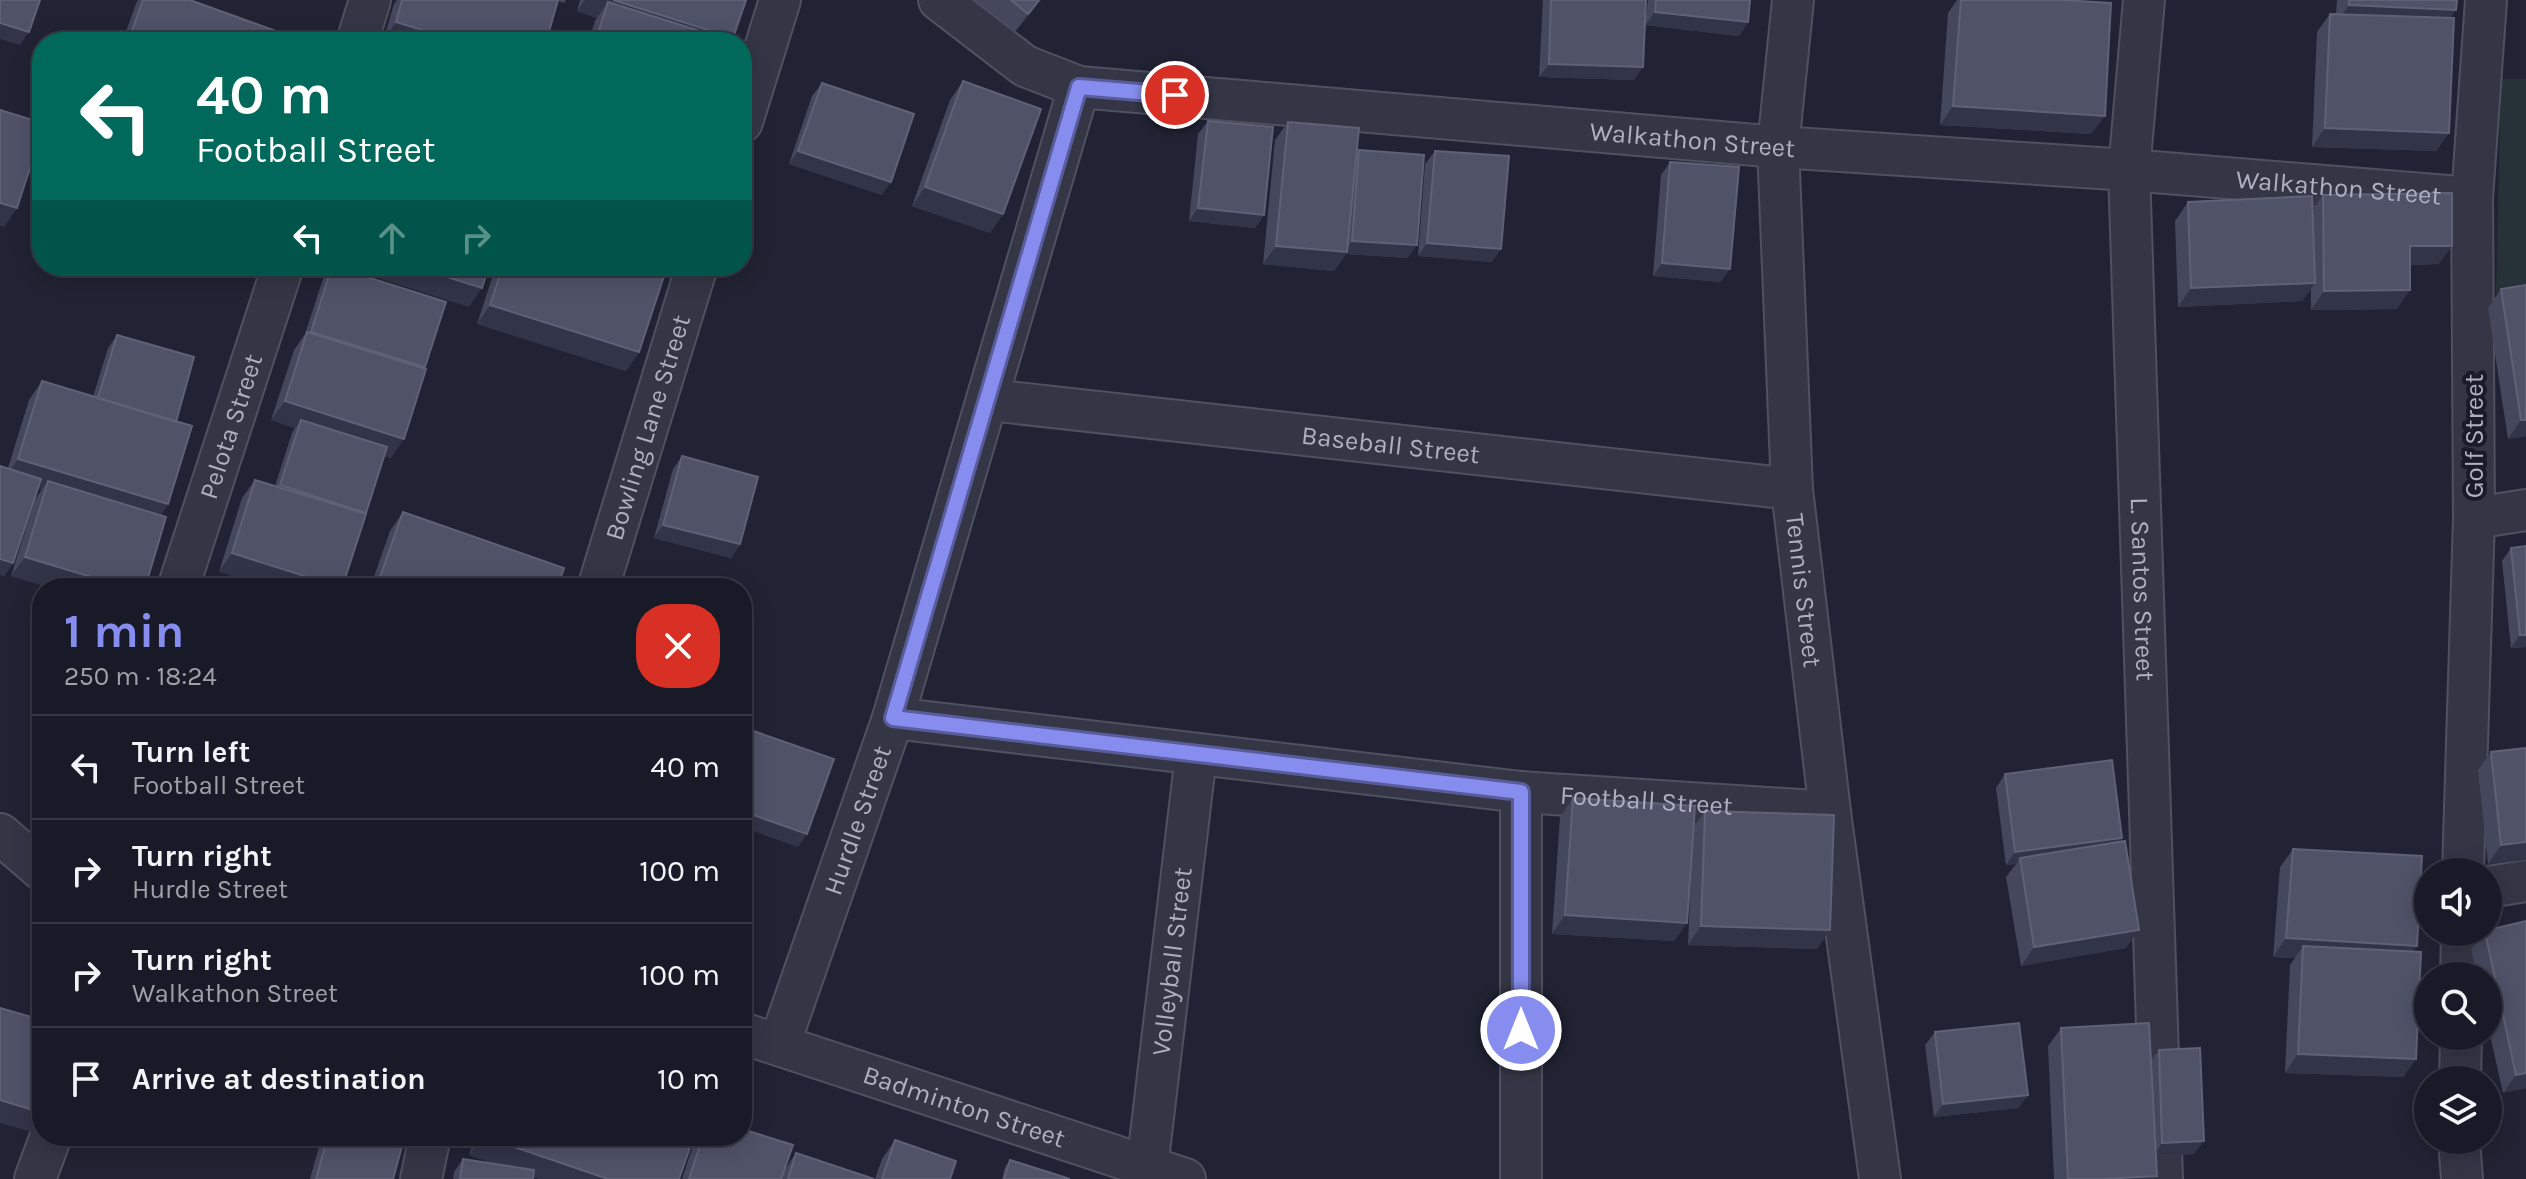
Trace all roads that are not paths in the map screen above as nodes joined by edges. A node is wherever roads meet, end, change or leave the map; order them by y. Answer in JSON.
{"nodes":[{"id":1,"x":370,"y":0,"type":"edge"},
{"id":2,"x":780,"y":0,"type":"edge"},
{"id":3,"x":939,"y":0,"type":"edge"},
{"id":4,"x":1793,"y":0,"type":"edge"},
{"id":5,"x":2144,"y":0,"type":"edge"},
{"id":6,"x":2486,"y":0,"type":"edge"},
{"id":7,"x":360,"y":32,"type":"edge"},
{"id":8,"x":1079,"y":87,"type":"junction"},
{"id":9,"x":752,"y":90,"type":"edge"},
{"id":10,"x":1778,"y":147,"type":"junction"},
{"id":11,"x":2129,"y":170,"type":"junction"},
{"id":12,"x":2472,"y":198,"type":"junction"},
{"id":13,"x":280,"y":276,"type":"edge"},
{"id":14,"x":694,"y":276,"type":"edge"},
{"id":15,"x":989,"y":400,"type":"junction"},
{"id":16,"x":1792,"y":489,"type":"junction"},
{"id":17,"x":2526,"y":510,"type":"edge"},
{"id":18,"x":2474,"y":518,"type":"junction"},
{"id":19,"x":181,"y":578,"type":"edge"},
{"id":20,"x":601,"y":578,"type":"edge"},
{"id":21,"x":893,"y":718,"type":"junction"},
{"id":22,"x":1196,"y":755,"type":"junction"},
{"id":23,"x":1521,"y":792,"type":"junction"},
{"id":24,"x":1830,"y":812,"type":"junction"},
{"id":25,"x":0,"y":834,"type":"edge"},
{"id":26,"x":2463,"y":858,"type":"edge"},
{"id":27,"x":32,"y":861,"type":"edge"},
{"id":28,"x":2526,"y":881,"type":"edge"},
{"id":29,"x":2502,"y":885,"type":"edge"},
{"id":30,"x":761,"y":1039,"type":"edge"},
{"id":31,"x":47,"y":1146,"type":"edge"},
{"id":32,"x":428,"y":1146,"type":"edge"},
{"id":33,"x":2460,"y":1154,"type":"edge"},
{"id":34,"x":1147,"y":1168,"type":"junction"},
{"id":35,"x":35,"y":1179,"type":"edge"},
{"id":36,"x":421,"y":1179,"type":"edge"},
{"id":37,"x":1185,"y":1179,"type":"edge"},
{"id":38,"x":1521,"y":1179,"type":"edge"},
{"id":39,"x":1880,"y":1179,"type":"edge"},
{"id":40,"x":2162,"y":1179,"type":"edge"},
{"id":41,"x":2462,"y":1179,"type":"edge"}],
"edges":[{"from":1,"to":7,"type":"street"},
{"from":2,"to":9,"type":"street"},
{"from":3,"to":8,"type":"street","name":"Walkathon Street"},
{"from":4,"to":10,"type":"street","name":"Tennis Street"},
{"from":5,"to":11,"type":"street","name":"L. Santos Street"},
{"from":6,"to":12,"type":"street","name":"Golf Street"},
{"from":8,"to":10,"type":"street","name":"Walkathon Street"},
{"from":8,"to":15,"type":"street","name":"Hurdle Street"},
{"from":10,"to":11,"type":"street","name":"Walkathon Street"},
{"from":10,"to":16,"type":"street","name":"Tennis Street"},
{"from":11,"to":12,"type":"street","name":"Walkathon Street"},
{"from":11,"to":40,"type":"street","name":"L. Santos Street"},
{"from":12,"to":18,"type":"street","name":"Golf Street"},
{"from":13,"to":19,"type":"street","name":"Pelota Street"},
{"from":14,"to":20,"type":"street","name":"Bowling Lane Street"},
{"from":15,"to":16,"type":"street","name":"Baseball Street"},
{"from":15,"to":21,"type":"street","name":"Hurdle Street"},
{"from":16,"to":24,"type":"street","name":"Tennis Street"},
{"from":17,"to":18,"type":"street"},
{"from":18,"to":26,"type":"street","name":"Golf Street"},
{"from":21,"to":22,"type":"street","name":"Football Street"},
{"from":21,"to":30,"type":"street","name":"Hurdle Street"},
{"from":22,"to":23,"type":"street","name":"Football Street"},
{"from":22,"to":34,"type":"street","name":"Volleyball Street"},
{"from":23,"to":24,"type":"street","name":"Football Street"},
{"from":23,"to":38,"type":"street"},
{"from":24,"to":39,"type":"street","name":"Tennis Street"},
{"from":25,"to":27,"type":"street"},
{"from":28,"to":29,"type":"street"},
{"from":30,"to":34,"type":"street","name":"Badminton Street"},
{"from":31,"to":35,"type":"street"},
{"from":32,"to":36,"type":"street"},
{"from":33,"to":41,"type":"street"},
{"from":34,"to":37,"type":"street","name":"Badminton Street"}]}
